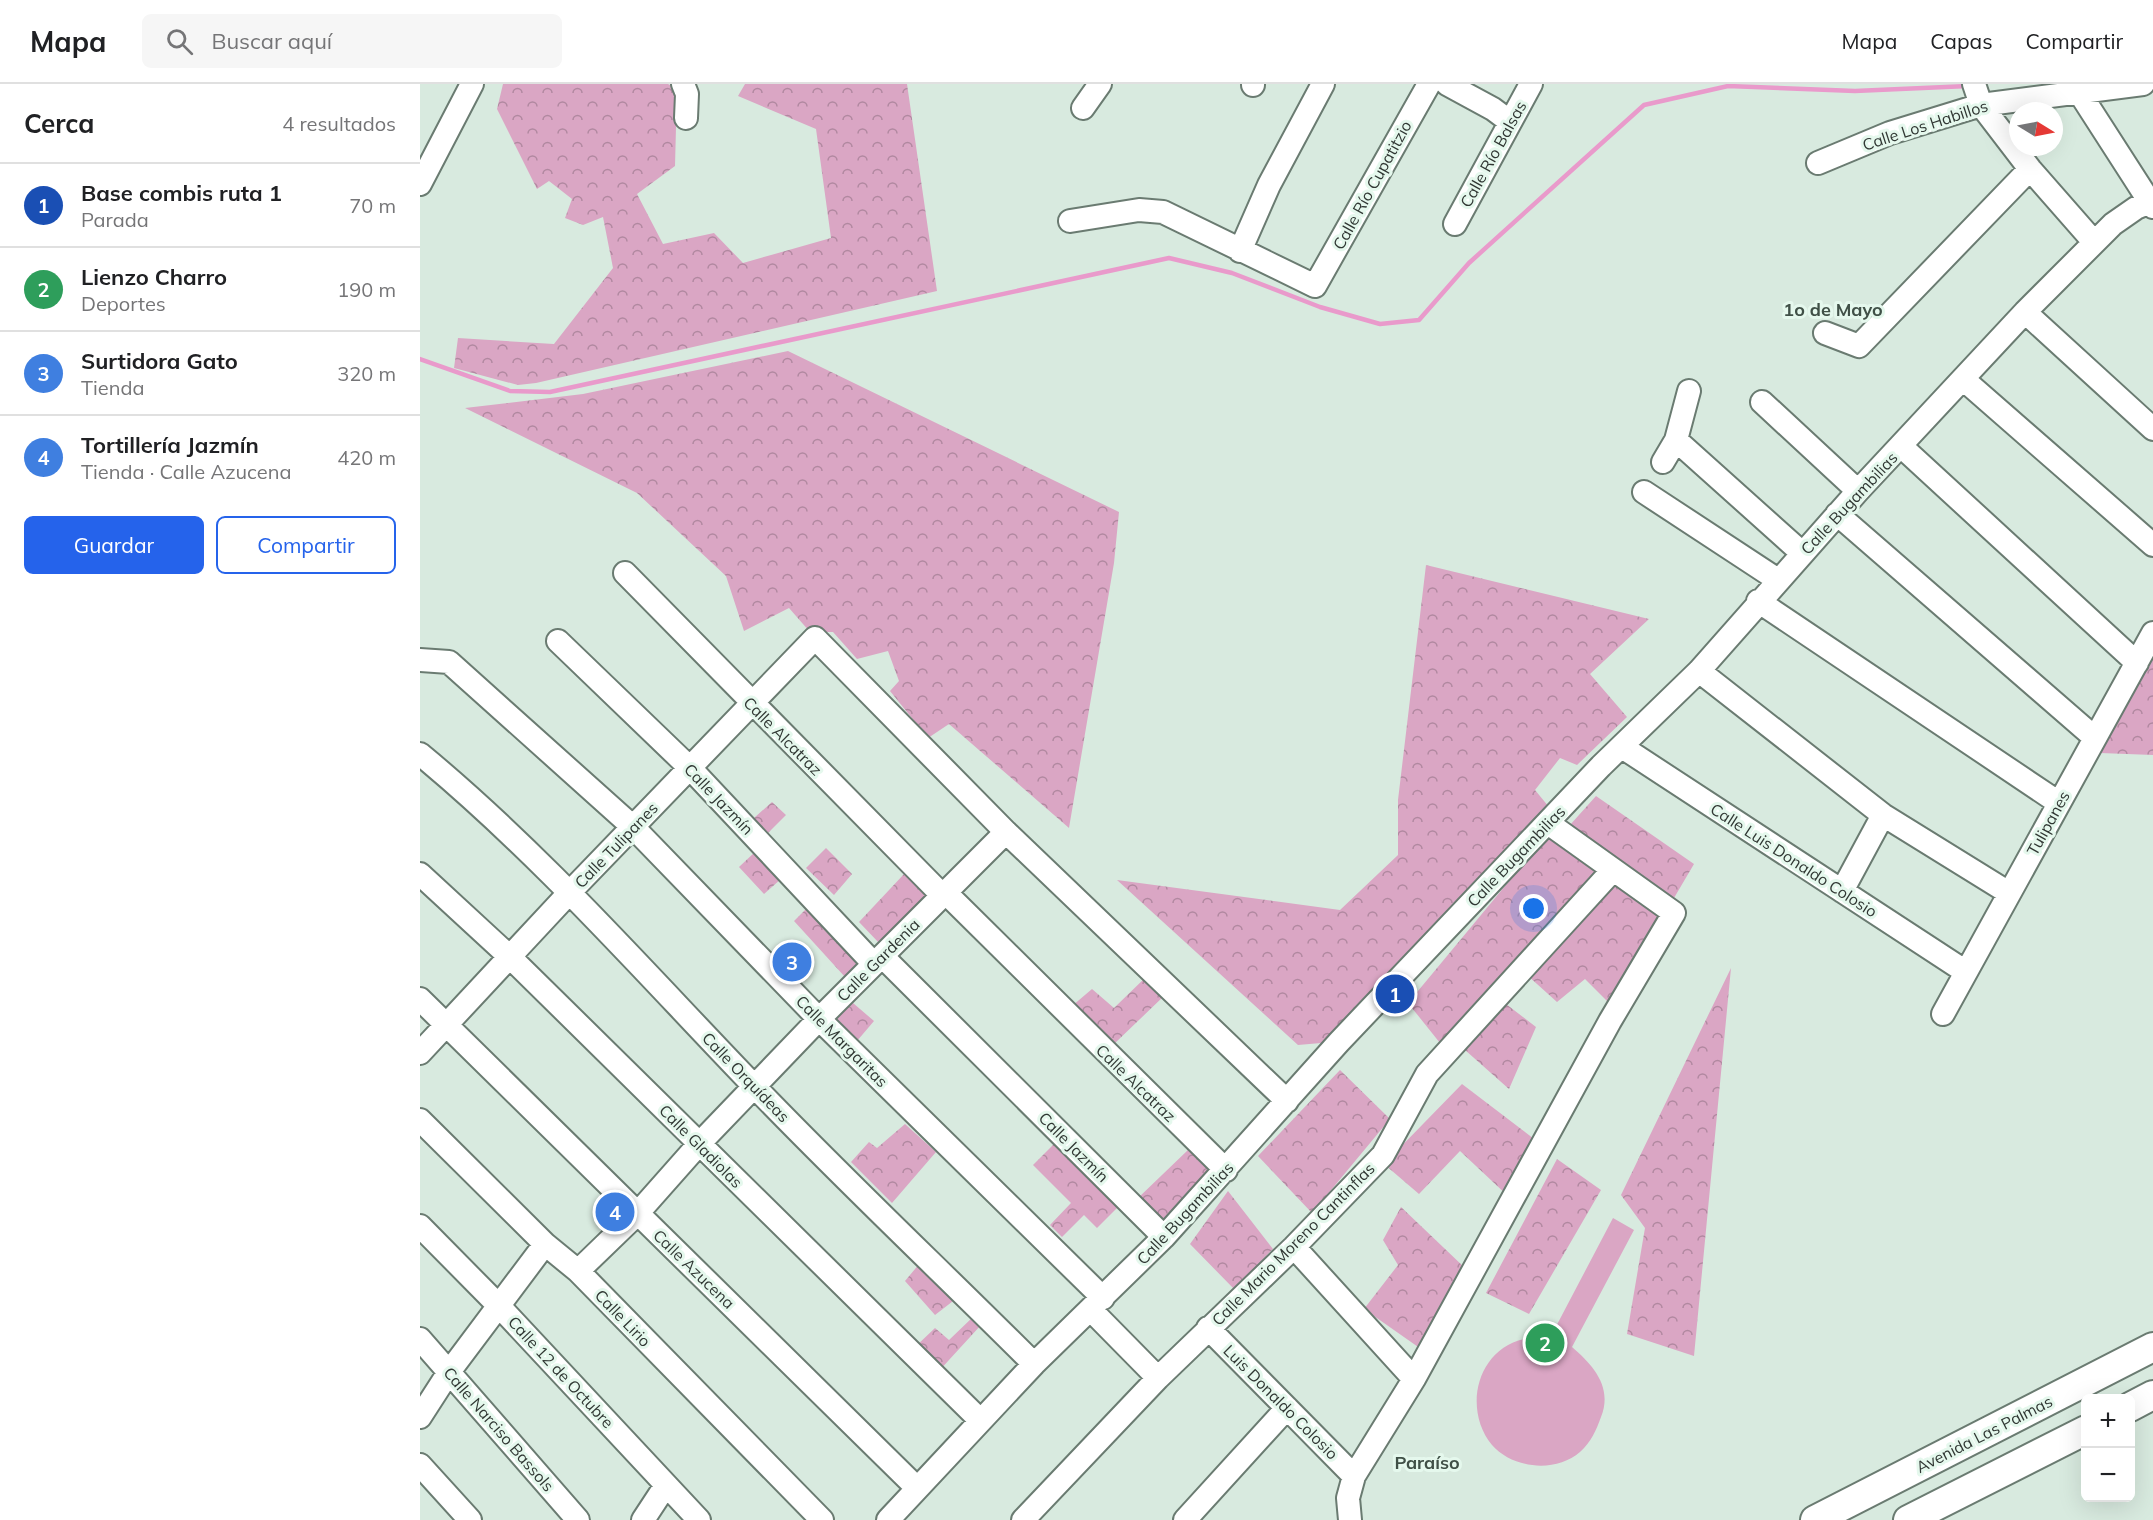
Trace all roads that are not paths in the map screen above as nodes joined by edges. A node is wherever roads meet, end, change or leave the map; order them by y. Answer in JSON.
{"nodes":[{"id":1,"x":472,"y":84,"type":"edge"},
{"id":2,"x":683,"y":84,"type":"edge"},
{"id":3,"x":1100,"y":84,"type":"edge"},
{"id":4,"x":1323,"y":84,"type":"edge"},
{"id":5,"x":1429,"y":84,"type":"edge"},
{"id":6,"x":1447,"y":84,"type":"edge"},
{"id":7,"x":1532,"y":84,"type":"edge"},
{"id":8,"x":2143,"y":84,"type":"edge"},
{"id":9,"x":2079,"y":92,"type":"junction"},
{"id":10,"x":1978,"y":93,"type":"edge"},
{"id":11,"x":1083,"y":108,"type":"dead end"},
{"id":12,"x":686,"y":118,"type":"dead end"},
{"id":13,"x":1509,"y":121,"type":"junction"},
{"id":14,"x":1818,"y":163,"type":"dead end"},
{"id":15,"x":2030,"y":169,"type":"junction"},
{"id":16,"x":420,"y":184,"type":"edge"},
{"id":17,"x":2152,"y":204,"type":"edge"},
{"id":18,"x":1070,"y":221,"type":"dead end"},
{"id":19,"x":1455,"y":224,"type":"dead end"},
{"id":20,"x":2094,"y":242,"type":"junction"},
{"id":21,"x":1240,"y":251,"type":"junction"},
{"id":22,"x":2025,"y":312,"type":"junction"},
{"id":23,"x":1825,"y":333,"type":"dead end"},
{"id":24,"x":1963,"y":379,"type":"junction"},
{"id":25,"x":1689,"y":391,"type":"dead end"},
{"id":26,"x":1762,"y":402,"type":"dead end"},
{"id":27,"x":2149,"y":417,"type":"edge"},
{"id":28,"x":1676,"y":440,"type":"junction"},
{"id":29,"x":1902,"y":447,"type":"junction"},
{"id":30,"x":1663,"y":462,"type":"dead end"},
{"id":31,"x":1858,"y":491,"type":"junction"},
{"id":32,"x":1644,"y":492,"type":"dead end"},
{"id":33,"x":1838,"y":514,"type":"junction"},
{"id":34,"x":2153,"y":545,"type":"edge"},
{"id":35,"x":1802,"y":553,"type":"junction"},
{"id":36,"x":625,"y":573,"type":"dead end"},
{"id":37,"x":1778,"y":580,"type":"junction"},
{"id":38,"x":1758,"y":601,"type":"junction"},
{"id":39,"x":2153,"y":633,"type":"edge"},
{"id":40,"x":558,"y":641,"type":"dead end"},
{"id":41,"x":420,"y":660,"type":"edge"},
{"id":42,"x":2137,"y":663,"type":"junction"},
{"id":43,"x":1699,"y":671,"type":"junction"},
{"id":44,"x":752,"y":705,"type":"junction"},
{"id":45,"x":2095,"y":738,"type":"junction"},
{"id":46,"x":1622,"y":747,"type":"junction"},
{"id":47,"x":420,"y":753,"type":"edge"},
{"id":48,"x":691,"y":769,"type":"junction"},
{"id":49,"x":2059,"y":803,"type":"junction"},
{"id":50,"x":1883,"y":815,"type":"junction"},
{"id":51,"x":1548,"y":823,"type":"junction"},
{"id":52,"x":633,"y":827,"type":"junction"},
{"id":53,"x":1006,"y":832,"type":"junction"},
{"id":54,"x":1612,"y":871,"type":"junction"},
{"id":55,"x":420,"y":874,"type":"edge"},
{"id":56,"x":1842,"y":891,"type":"junction"},
{"id":57,"x":570,"y":892,"type":"junction"},
{"id":58,"x":2009,"y":893,"type":"junction"},
{"id":59,"x":944,"y":895,"type":"junction"},
{"id":60,"x":510,"y":957,"type":"junction"},
{"id":61,"x":878,"y":960,"type":"junction"},
{"id":62,"x":1966,"y":972,"type":"junction"},
{"id":63,"x":420,"y":999,"type":"edge"},
{"id":64,"x":1943,"y":1014,"type":"dead end"},
{"id":65,"x":819,"y":1019,"type":"junction"},
{"id":66,"x":448,"y":1026,"type":"junction"},
{"id":67,"x":420,"y":1053,"type":"edge"},
{"id":68,"x":755,"y":1088,"type":"junction"},
{"id":69,"x":1287,"y":1101,"type":"junction"},
{"id":70,"x":420,"y":1120,"type":"edge"},
{"id":71,"x":699,"y":1144,"type":"junction"},
{"id":72,"x":1226,"y":1170,"type":"junction"},
{"id":73,"x":637,"y":1214,"type":"junction"},
{"id":74,"x":420,"y":1226,"type":"edge"},
{"id":75,"x":1164,"y":1237,"type":"junction"},
{"id":76,"x":545,"y":1244,"type":"junction"},
{"id":77,"x":1294,"y":1247,"type":"junction"},
{"id":78,"x":578,"y":1271,"type":"junction"},
{"id":79,"x":1097,"y":1304,"type":"junction"},
{"id":80,"x":500,"y":1307,"type":"junction"},
{"id":81,"x":1208,"y":1328,"type":"junction"},
{"id":82,"x":420,"y":1339,"type":"edge"},
{"id":83,"x":2153,"y":1347,"type":"edge"},
{"id":84,"x":1034,"y":1364,"type":"junction"},
{"id":85,"x":449,"y":1372,"type":"junction"},
{"id":86,"x":1158,"y":1378,"type":"junction"},
{"id":87,"x":1414,"y":1379,"type":"junction"},
{"id":88,"x":2153,"y":1395,"type":"edge"},
{"id":89,"x":2135,"y":1404,"type":"edge"},
{"id":90,"x":1287,"y":1408,"type":"junction"},
{"id":91,"x":420,"y":1417,"type":"edge"},
{"id":92,"x":980,"y":1420,"type":"junction"},
{"id":93,"x":2081,"y":1432,"type":"edge"},
{"id":94,"x":420,"y":1465,"type":"edge"},
{"id":95,"x":1354,"y":1476,"type":"junction"},
{"id":96,"x":666,"y":1485,"type":"junction"},
{"id":97,"x":917,"y":1488,"type":"junction"},
{"id":98,"x":470,"y":1520,"type":"edge"},
{"id":99,"x":579,"y":1520,"type":"edge"},
{"id":100,"x":643,"y":1520,"type":"edge"},
{"id":101,"x":699,"y":1520,"type":"edge"},
{"id":102,"x":822,"y":1520,"type":"edge"},
{"id":103,"x":888,"y":1520,"type":"edge"},
{"id":104,"x":1023,"y":1520,"type":"edge"},
{"id":105,"x":1185,"y":1520,"type":"edge"},
{"id":106,"x":1350,"y":1520,"type":"edge"},
{"id":107,"x":1815,"y":1520,"type":"edge"},
{"id":108,"x":1908,"y":1520,"type":"edge"}],
"edges":[{"from":1,"to":16,"type":"street"},
{"from":2,"to":12,"type":"street"},
{"from":3,"to":11,"type":"street"},
{"from":4,"to":21,"type":"street"},
{"from":5,"to":21,"type":"street","name":"Calle Río Cupatitzio"},
{"from":6,"to":13,"type":"street"},
{"from":7,"to":13,"type":"street","name":"Calle Río Balsas"},
{"from":8,"to":9,"type":"street","name":"Calle Los Habillos"},
{"from":9,"to":10,"type":"street","name":"Calle Los Habillos"},
{"from":9,"to":17,"type":"street"},
{"from":10,"to":14,"type":"street","name":"Calle Los Habillos"},
{"from":10,"to":15,"type":"street"},
{"from":13,"to":19,"type":"street","name":"Calle Río Balsas"},
{"from":15,"to":20,"type":"street"},
{"from":15,"to":23,"type":"street"},
{"from":17,"to":20,"type":"street","name":"Calle Bugambilias"},
{"from":18,"to":21,"type":"street"},
{"from":20,"to":22,"type":"street","name":"Calle Bugambilias"},
{"from":22,"to":24,"type":"street","name":"Calle Bugambilias"},
{"from":22,"to":27,"type":"street"},
{"from":24,"to":29,"type":"street","name":"Calle Bugambilias"},
{"from":24,"to":34,"type":"street"},
{"from":25,"to":28,"type":"street"},
{"from":26,"to":31,"type":"street"},
{"from":28,"to":30,"type":"street"},
{"from":28,"to":35,"type":"street"},
{"from":29,"to":31,"type":"street","name":"Calle Bugambilias"},
{"from":29,"to":42,"type":"street"},
{"from":31,"to":33,"type":"street","name":"Calle Bugambilias"},
{"from":32,"to":37,"type":"street"},
{"from":33,"to":35,"type":"street","name":"Calle Bugambilias"},
{"from":33,"to":45,"type":"street"},
{"from":35,"to":37,"type":"street","name":"Calle Bugambilias"},
{"from":36,"to":44,"type":"street","name":"Calle Alcatraz"},
{"from":37,"to":38,"type":"street","name":"Calle Bugambilias"},
{"from":38,"to":43,"type":"street","name":"Calle Bugambilias"},
{"from":38,"to":49,"type":"street"},
{"from":39,"to":42,"type":"street","name":"Tulipanes"},
{"from":40,"to":48,"type":"street","name":"Calle Jazmín"},
{"from":41,"to":52,"type":"street","name":"Calle Margaritas"},
{"from":42,"to":45,"type":"street","name":"Tulipanes"},
{"from":43,"to":46,"type":"street","name":"Calle Bugambilias"},
{"from":43,"to":50,"type":"street"},
{"from":44,"to":48,"type":"street","name":"Calle Tulipanes"},
{"from":44,"to":53,"type":"street","name":"Calle Tulipanes"},
{"from":44,"to":59,"type":"street","name":"Calle Alcatraz"},
{"from":45,"to":49,"type":"street","name":"Tulipanes"},
{"from":46,"to":51,"type":"street","name":"Calle Bugambilias"},
{"from":46,"to":56,"type":"street","name":"Calle Luis Donaldo Colosio"},
{"from":47,"to":57,"type":"street","name":"Calle Orquídeas"},
{"from":48,"to":52,"type":"street","name":"Calle Tulipanes"},
{"from":48,"to":61,"type":"street","name":"Calle Jazmín"},
{"from":49,"to":58,"type":"street","name":"Tulipanes"},
{"from":50,"to":56,"type":"street"},
{"from":50,"to":58,"type":"street"},
{"from":51,"to":54,"type":"street"},
{"from":51,"to":69,"type":"street","name":"Calle Bugambilias"},
{"from":52,"to":57,"type":"street","name":"Calle Tulipanes"},
{"from":52,"to":65,"type":"street","name":"Calle Margaritas"},
{"from":53,"to":59,"type":"street","name":"Calle Gardenia"},
{"from":53,"to":69,"type":"street"},
{"from":54,"to":77,"type":"street","name":"Calle Mario Moreno Cantinflas"},
{"from":54,"to":87,"type":"street"},
{"from":55,"to":60,"type":"street","name":"Calle Gladiolas"},
{"from":56,"to":62,"type":"street","name":"Calle Luis Donaldo Colosio"},
{"from":57,"to":60,"type":"street","name":"Calle Tulipanes"},
{"from":57,"to":68,"type":"street","name":"Calle Orquídeas"},
{"from":58,"to":62,"type":"street","name":"Tulipanes"},
{"from":59,"to":61,"type":"street","name":"Calle Gardenia"},
{"from":59,"to":72,"type":"street","name":"Calle Alcatraz"},
{"from":60,"to":66,"type":"street","name":"Calle Tulipanes"},
{"from":60,"to":71,"type":"street","name":"Calle Gladiolas"},
{"from":61,"to":65,"type":"street","name":"Calle Gardenia"},
{"from":61,"to":75,"type":"street","name":"Calle Jazmín"},
{"from":62,"to":64,"type":"street","name":"Tulipanes"},
{"from":63,"to":66,"type":"street","name":"Calle Azucena"},
{"from":65,"to":68,"type":"street","name":"Calle Gardenia"},
{"from":65,"to":79,"type":"street","name":"Calle Margaritas"},
{"from":66,"to":67,"type":"street","name":"Calle Tulipanes"},
{"from":66,"to":73,"type":"street","name":"Calle Azucena"},
{"from":68,"to":71,"type":"street","name":"Calle Gardenia"},
{"from":68,"to":84,"type":"street","name":"Calle Orquídeas"},
{"from":69,"to":72,"type":"street","name":"Calle Bugambilias"},
{"from":70,"to":76,"type":"street","name":"Calle Lirio"},
{"from":71,"to":73,"type":"street","name":"Calle Gardenia"},
{"from":71,"to":92,"type":"street","name":"Calle Gladiolas"},
{"from":72,"to":75,"type":"street","name":"Calle Bugambilias"},
{"from":73,"to":78,"type":"street","name":"Calle Gardenia"},
{"from":73,"to":97,"type":"street","name":"Calle Azucena"},
{"from":74,"to":80,"type":"street","name":"Calle 12 de Octubre"},
{"from":75,"to":79,"type":"street","name":"Calle Bugambilias"},
{"from":76,"to":78,"type":"street","name":"Calle Lirio"},
{"from":76,"to":80,"type":"street"},
{"from":77,"to":81,"type":"street","name":"Calle Mario Moreno Cantinflas"},
{"from":77,"to":87,"type":"street"},
{"from":78,"to":102,"type":"street","name":"Calle Lirio"},
{"from":79,"to":84,"type":"street","name":"Calle Bugambilias"},
{"from":79,"to":86,"type":"street","name":"Calle Margaritas"},
{"from":80,"to":85,"type":"street"},
{"from":80,"to":96,"type":"street","name":"Calle 12 de Octubre"},
{"from":81,"to":86,"type":"street","name":"Calle Mario Moreno Cantinflas"},
{"from":81,"to":90,"type":"street","name":"Luis Donaldo Colosio"},
{"from":82,"to":85,"type":"street","name":"Calle Narciso Bassols"},
{"from":83,"to":107,"type":"main road","name":"Avenida Las Palmas"},
{"from":84,"to":92,"type":"street","name":"Calle Bugambilias"},
{"from":85,"to":91,"type":"street"},
{"from":85,"to":99,"type":"street","name":"Calle Narciso Bassols"},
{"from":86,"to":104,"type":"street","name":"Calle Mario Moreno Cantinflas"},
{"from":87,"to":95,"type":"street"},
{"from":88,"to":89,"type":"main road"},
{"from":90,"to":95,"type":"street","name":"Luis Donaldo Colosio"},
{"from":90,"to":105,"type":"street"},
{"from":92,"to":97,"type":"street","name":"Calle Bugambilias"},
{"from":93,"to":108,"type":"main road"},
{"from":94,"to":98,"type":"street"},
{"from":95,"to":106,"type":"street"},
{"from":96,"to":100,"type":"street"},
{"from":96,"to":101,"type":"street","name":"Calle 12 de Octubre"},
{"from":97,"to":103,"type":"street","name":"Calle Bugambilias"}]}
